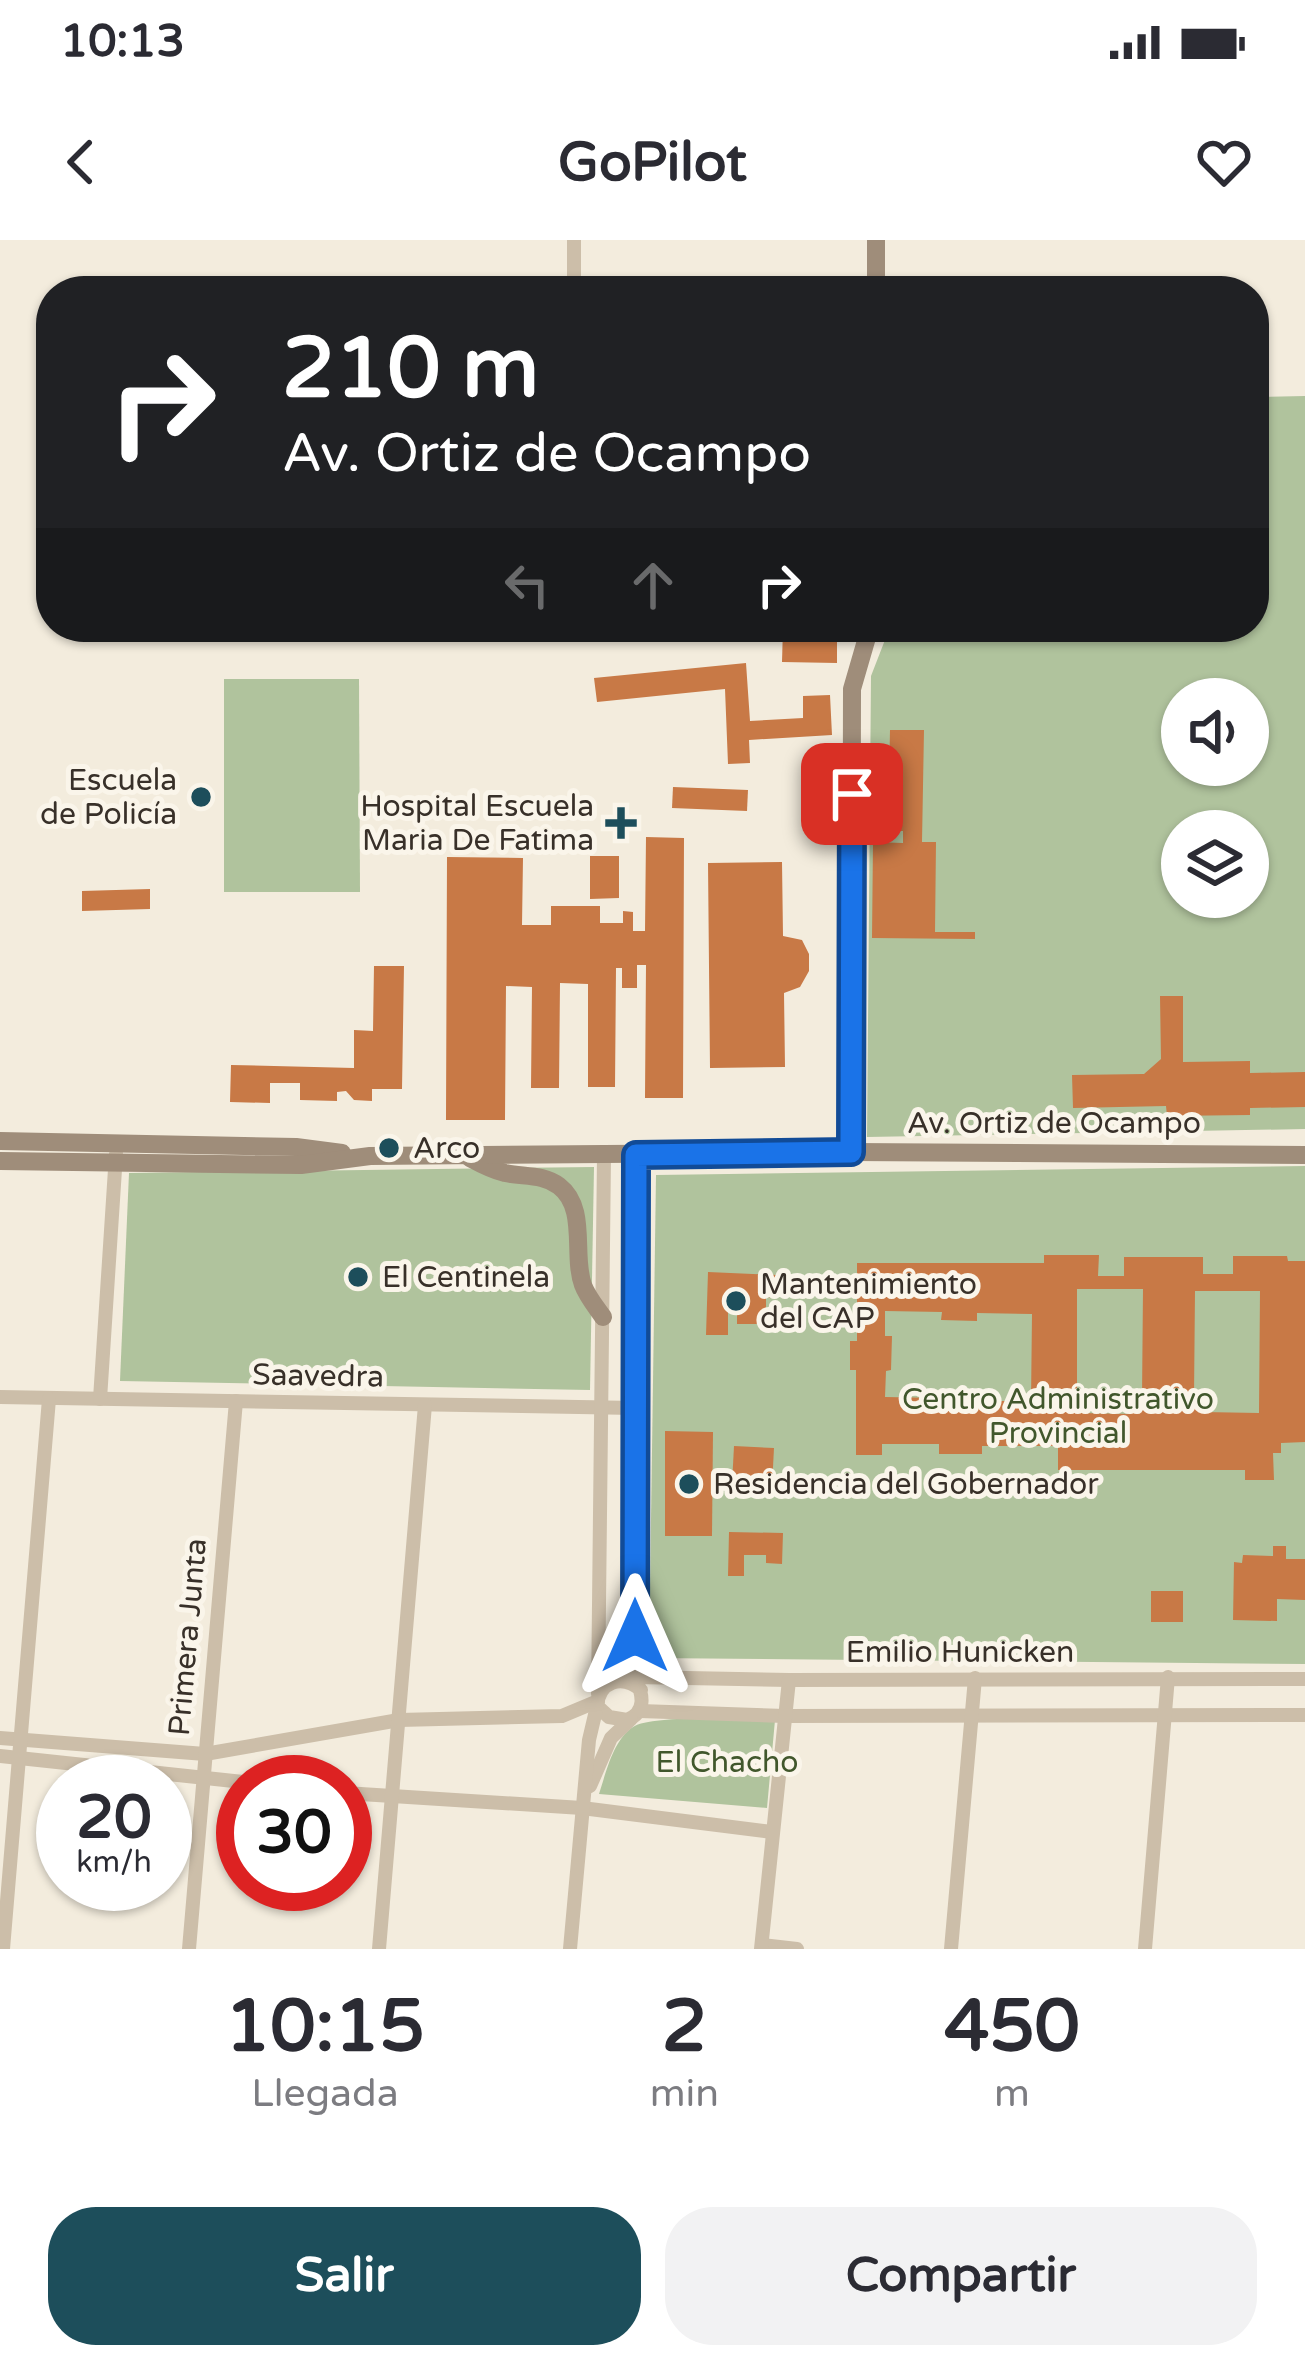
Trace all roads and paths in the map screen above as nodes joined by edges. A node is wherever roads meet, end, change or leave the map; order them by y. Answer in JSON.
{"nodes":[{"id":1,"x":574,"y":240,"type":"edge"},
{"id":2,"x":876,"y":240,"type":"edge"},
{"id":3,"x":574,"y":276,"type":"edge"},
{"id":4,"x":876,"y":276,"type":"edge"},
{"id":5,"x":866,"y":642,"type":"edge"},
{"id":6,"x":0,"y":1141,"type":"edge"},
{"id":7,"x":851,"y":1152,"type":"junction"},
{"id":8,"x":116,"y":1153,"type":"junction"},
{"id":9,"x":604,"y":1155,"type":"junction"},
{"id":10,"x":636,"y":1155,"type":"junction"},
{"id":11,"x":1305,"y":1155,"type":"edge"},
{"id":12,"x":466,"y":1156,"type":"junction"},
{"id":13,"x":0,"y":1161,"type":"edge"},
{"id":14,"x":602,"y":1317,"type":"junction"},
{"id":15,"x":0,"y":1397,"type":"edge"},
{"id":16,"x":49,"y":1399,"type":"junction"},
{"id":17,"x":100,"y":1399,"type":"junction"},
{"id":18,"x":236,"y":1401,"type":"junction"},
{"id":19,"x":425,"y":1405,"type":"junction"},
{"id":20,"x":602,"y":1408,"type":"junction"},
{"id":21,"x":635,"y":1408,"type":"junction"},
{"id":22,"x":975,"y":1678,"type":"junction"},
{"id":23,"x":1168,"y":1678,"type":"junction"},
{"id":24,"x":1305,"y":1679,"type":"edge"},
{"id":25,"x":789,"y":1681,"type":"junction"},
{"id":26,"x":638,"y":1684,"type":"junction"},
{"id":27,"x":598,"y":1700,"type":"junction"},
{"id":28,"x":636,"y":1715,"type":"junction"},
{"id":29,"x":1165,"y":1715,"type":"junction"},
{"id":30,"x":1305,"y":1715,"type":"edge"},
{"id":31,"x":785,"y":1716,"type":"junction"},
{"id":32,"x":972,"y":1716,"type":"junction"},
{"id":33,"x":399,"y":1720,"type":"junction"},
{"id":34,"x":0,"y":1738,"type":"edge"},
{"id":35,"x":22,"y":1741,"type":"junction"},
{"id":36,"x":205,"y":1754,"type":"junction"},
{"id":37,"x":0,"y":1756,"type":"edge"},
{"id":38,"x":20,"y":1758,"type":"junction"},
{"id":39,"x":205,"y":1778,"type":"junction"},
{"id":40,"x":216,"y":1779,"type":"edge"},
{"id":41,"x":372,"y":1796,"type":"edge"},
{"id":42,"x":393,"y":1798,"type":"junction"},
{"id":43,"x":582,"y":1808,"type":"junction"},
{"id":44,"x":772,"y":1832,"type":"junction"},
{"id":45,"x":762,"y":1947,"type":"edge"},
{"id":46,"x":3,"y":1949,"type":"edge"},
{"id":47,"x":189,"y":1949,"type":"edge"},
{"id":48,"x":379,"y":1949,"type":"edge"},
{"id":49,"x":569,"y":1949,"type":"edge"},
{"id":50,"x":797,"y":1949,"type":"edge"},
{"id":51,"x":951,"y":1949,"type":"edge"},
{"id":52,"x":1144,"y":1949,"type":"edge"}],
"edges":[{"from":1,"to":3,"type":"street"},
{"from":2,"to":4,"type":"main road"},
{"from":5,"to":7,"type":"main road"},
{"from":6,"to":8,"type":"main road","name":"Av. Ortiz de Ocampo"},
{"from":7,"to":10,"type":"main road","name":"Av. Ortiz de Ocampo"},
{"from":7,"to":11,"type":"main road","name":"Av. Ortiz de Ocampo"},
{"from":8,"to":12,"type":"main road","name":"Av. Ortiz de Ocampo"},
{"from":8,"to":13,"type":"main road","name":"Av. Ortiz de Ocampo"},
{"from":8,"to":17,"type":"street"},
{"from":9,"to":10,"type":"main road","name":"Av. Ortiz de Ocampo"},
{"from":9,"to":12,"type":"main road","name":"Av. Ortiz de Ocampo"},
{"from":9,"to":14,"type":"street"},
{"from":10,"to":21,"type":"street"},
{"from":12,"to":14,"type":"main road"},
{"from":14,"to":20,"type":"street"},
{"from":15,"to":16,"type":"street","name":"Saavedra"},
{"from":16,"to":17,"type":"street","name":"Saavedra"},
{"from":16,"to":35,"type":"street"},
{"from":17,"to":18,"type":"street","name":"Saavedra"},
{"from":18,"to":19,"type":"street","name":"Saavedra"},
{"from":18,"to":36,"type":"street","name":"Primera Junta"},
{"from":19,"to":20,"type":"street","name":"Saavedra"},
{"from":19,"to":33,"type":"street"},
{"from":20,"to":21,"type":"street","name":"Saavedra"},
{"from":20,"to":27,"type":"street"},
{"from":21,"to":26,"type":"street"},
{"from":22,"to":23,"type":"street","name":"Emilio Hunicken"},
{"from":22,"to":25,"type":"street","name":"Emilio Hunicken"},
{"from":22,"to":32,"type":"street"},
{"from":23,"to":24,"type":"street","name":"Emilio Hunicken"},
{"from":23,"to":29,"type":"street"},
{"from":25,"to":26,"type":"street","name":"Emilio Hunicken"},
{"from":25,"to":31,"type":"street"},
{"from":26,"to":27,"type":"street","name":"Emilio Hunicken"},
{"from":26,"to":28,"type":"street"},
{"from":27,"to":28,"type":"street"},
{"from":27,"to":33,"type":"street","name":"Emilio Hunicken"},
{"from":27,"to":43,"type":"street"},
{"from":28,"to":31,"type":"street"},
{"from":28,"to":43,"type":"street"},
{"from":29,"to":30,"type":"street"},
{"from":29,"to":32,"type":"street"},
{"from":29,"to":52,"type":"street"},
{"from":31,"to":32,"type":"street"},
{"from":31,"to":44,"type":"street"},
{"from":32,"to":51,"type":"street"},
{"from":33,"to":36,"type":"street","name":"Emilio Hunicken"},
{"from":33,"to":42,"type":"street"},
{"from":34,"to":35,"type":"street","name":"Emilio Hunicken"},
{"from":35,"to":36,"type":"street","name":"Emilio Hunicken"},
{"from":35,"to":38,"type":"street"},
{"from":36,"to":39,"type":"street","name":"Primera Junta"},
{"from":37,"to":38,"type":"street"},
{"from":38,"to":39,"type":"street"},
{"from":38,"to":46,"type":"street"},
{"from":39,"to":40,"type":"street"},
{"from":39,"to":47,"type":"street","name":"Primera Junta"},
{"from":41,"to":42,"type":"street"},
{"from":42,"to":43,"type":"street"},
{"from":42,"to":48,"type":"street"},
{"from":43,"to":44,"type":"street"},
{"from":43,"to":49,"type":"street"},
{"from":44,"to":45,"type":"street"},
{"from":45,"to":50,"type":"street"}]}
